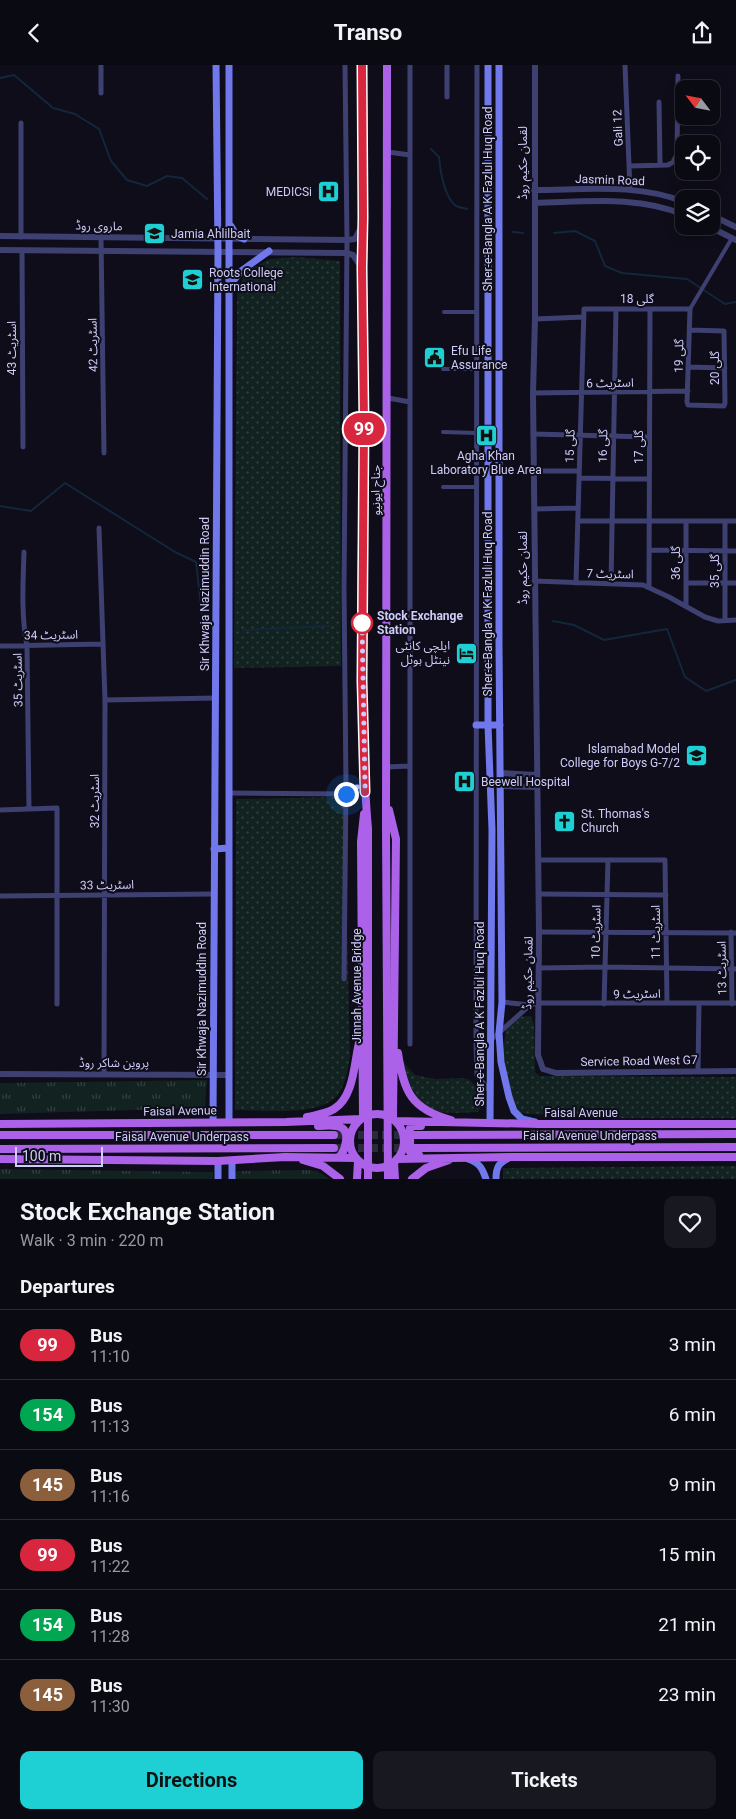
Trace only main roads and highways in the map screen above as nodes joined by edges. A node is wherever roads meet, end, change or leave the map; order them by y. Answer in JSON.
{"nodes":[{"id":1,"x":216,"y":65,"type":"edge"},
{"id":2,"x":229,"y":65,"type":"edge"},
{"id":3,"x":362,"y":65,"type":"edge"},
{"id":4,"x":387,"y":65,"type":"edge"},
{"id":5,"x":488,"y":65,"type":"edge"},
{"id":6,"x":498,"y":65,"type":"edge"},
{"id":7,"x":499,"y":166,"type":"junction"},
{"id":8,"x":488,"y":167,"type":"junction"},
{"id":9,"x":229,"y":219,"type":"junction"},
{"id":10,"x":244,"y":239,"type":"road end"},
{"id":11,"x":269,"y":251,"type":"road end"},
{"id":12,"x":230,"y":286,"type":"junction"},
{"id":13,"x":488,"y":413,"type":"junction"},
{"id":14,"x":499,"y":413,"type":"junction"},
{"id":15,"x":476,"y":725,"type":"road end"},
{"id":16,"x":488,"y":725,"type":"junction"},
{"id":17,"x":500,"y":725,"type":"junction"},
{"id":18,"x":365,"y":790,"type":"junction"},
{"id":19,"x":385,"y":796,"type":"junction"},
{"id":20,"x":229,"y":848,"type":"junction"},
{"id":21,"x":214,"y":849,"type":"junction"},
{"id":22,"x":361,"y":1029,"type":"junction"},
{"id":23,"x":395,"y":1031,"type":"junction"},
{"id":24,"x":361,"y":1118,"type":"junction"},
{"id":25,"x":394,"y":1120,"type":"junction"},
{"id":26,"x":213,"y":1122,"type":"junction"},
{"id":27,"x":228,"y":1122,"type":"junction"},
{"id":28,"x":286,"y":1122,"type":"junction"},
{"id":29,"x":450,"y":1123,"type":"junction"},
{"id":30,"x":460,"y":1123,"type":"junction"},
{"id":31,"x":490,"y":1123,"type":"junction"},
{"id":32,"x":0,"y":1124,"type":"edge"},
{"id":33,"x":539,"y":1124,"type":"junction"},
{"id":34,"x":736,"y":1124,"type":"edge"},
{"id":35,"x":736,"y":1134,"type":"edge"},
{"id":36,"x":0,"y":1135,"type":"edge"},
{"id":37,"x":334,"y":1135,"type":"tunnel mouth"},
{"id":38,"x":414,"y":1135,"type":"tunnel mouth"},
{"id":39,"x":736,"y":1147,"type":"edge"},
{"id":40,"x":334,"y":1148,"type":"tunnel mouth"},
{"id":41,"x":414,"y":1148,"type":"tunnel mouth"},
{"id":42,"x":0,"y":1149,"type":"edge"},
{"id":43,"x":285,"y":1157,"type":"junction"},
{"id":44,"x":339,"y":1157,"type":"junction"},
{"id":45,"x":443,"y":1157,"type":"junction"},
{"id":46,"x":462,"y":1157,"type":"junction"},
{"id":47,"x":511,"y":1157,"type":"junction"},
{"id":48,"x":736,"y":1157,"type":"edge"},
{"id":49,"x":0,"y":1159,"type":"edge"},
{"id":50,"x":356,"y":1159,"type":"junction"},
{"id":51,"x":218,"y":1161,"type":"junction"},
{"id":52,"x":232,"y":1161,"type":"junction"},
{"id":53,"x":396,"y":1161,"type":"junction"},
{"id":54,"x":218,"y":1179,"type":"edge"},
{"id":55,"x":232,"y":1179,"type":"edge"},
{"id":56,"x":340,"y":1179,"type":"edge"},
{"id":57,"x":357,"y":1179,"type":"edge"},
{"id":58,"x":368,"y":1179,"type":"edge"},
{"id":59,"x":388,"y":1179,"type":"edge"},
{"id":60,"x":395,"y":1179,"type":"edge"},
{"id":61,"x":412,"y":1179,"type":"edge"},
{"id":62,"x":486,"y":1179,"type":"edge"},
{"id":63,"x":496,"y":1179,"type":"edge"}],
"edges":[{"from":1,"to":21,"type":"main road","name":"Sir Khwaja Nazimuddin Road"},
{"from":2,"to":9,"type":"main road","name":"Sir Khwaja Nazimuddin Road"},
{"from":3,"to":18,"type":"main road","name":"جناح ایونیو"},
{"from":4,"to":19,"type":"main road","name":"جناح ایونیو"},
{"from":5,"to":8,"type":"main road","name":"Sher-e-Bangla A K Fazlul Huq Road"},
{"from":6,"to":7,"type":"main road","name":"Sher-e-Bangla A K Fazlul Huq Road"},
{"from":7,"to":8,"type":"main road"},
{"from":7,"to":14,"type":"main road","name":"Sher-e-Bangla A K Fazlul Huq Road"},
{"from":8,"to":13,"type":"main road","name":"Sher-e-Bangla A K Fazlul Huq Road"},
{"from":9,"to":10,"type":"main road"},
{"from":9,"to":12,"type":"main road","name":"Sir Khwaja Nazimuddin Road"},
{"from":11,"to":12,"type":"main road"},
{"from":12,"to":20,"type":"main road","name":"Sir Khwaja Nazimuddin Road"},
{"from":13,"to":14,"type":"main road"},
{"from":13,"to":16,"type":"main road","name":"Sher-e-Bangla A K Fazlul Huq Road"},
{"from":14,"to":17,"type":"main road","name":"Sher-e-Bangla A K Fazlul Huq Road"},
{"from":15,"to":16,"type":"main road"},
{"from":16,"to":17,"type":"main road"},
{"from":16,"to":31,"type":"main road","name":"Sher-e-Bangla A K Fazlul Huq Road"},
{"from":17,"to":33,"type":"main road","name":"Sher-e-Bangla A K Fazlul Huq Road"},
{"from":18,"to":22,"type":"main road"},
{"from":18,"to":58,"type":"main road","name":"Jinnah Avenue Bridge","bridge":true},
{"from":19,"to":23,"type":"main road"},
{"from":19,"to":59,"type":"main road","bridge":true},
{"from":20,"to":21,"type":"main road"},
{"from":20,"to":27,"type":"main road","name":"Sir Khwaja Nazimuddin Road"},
{"from":21,"to":26,"type":"main road","name":"Sir Khwaja Nazimuddin Road"},
{"from":22,"to":24,"type":"main road"},
{"from":22,"to":28,"type":"main road"},
{"from":23,"to":25,"type":"main road"},
{"from":23,"to":30,"type":"main road"},
{"from":24,"to":25,"type":"main road"},
{"from":24,"to":28,"type":"main road","name":"Faisal Avenue"},
{"from":24,"to":50,"type":"main road"},
{"from":25,"to":29,"type":"main road","name":"Faisal Avenue"},
{"from":25,"to":53,"type":"main road"},
{"from":26,"to":27,"type":"main road","name":"Faisal Avenue"},
{"from":26,"to":32,"type":"main road","name":"Faisal Avenue"},
{"from":27,"to":28,"type":"main road","name":"Faisal Avenue"},
{"from":28,"to":44,"type":"main road"},
{"from":29,"to":30,"type":"main road","name":"Faisal Avenue"},
{"from":29,"to":45,"type":"main road"},
{"from":30,"to":31,"type":"main road","name":"Faisal Avenue"},
{"from":31,"to":33,"type":"main road","name":"Faisal Avenue"},
{"from":33,"to":34,"type":"main road","name":"Faisal Avenue"},
{"from":35,"to":38,"type":"main road","name":"Faisal Avenue Underpass"},
{"from":36,"to":37,"type":"main road","name":"Faisal Avenue Underpass"},
{"from":39,"to":41,"type":"main road","name":"Faisal Avenue Underpass"},
{"from":40,"to":42,"type":"main road","name":"Faisal Avenue Underpass"},
{"from":43,"to":44,"type":"main road"},
{"from":43,"to":52,"type":"main road"},
{"from":43,"to":56,"type":"main road"},
{"from":44,"to":50,"type":"main road"},
{"from":45,"to":46,"type":"main road"},
{"from":45,"to":53,"type":"main road"},
{"from":46,"to":47,"type":"main road"},
{"from":46,"to":61,"type":"main road"},
{"from":46,"to":62,"type":"main road"},
{"from":47,"to":48,"type":"main road"},
{"from":47,"to":63,"type":"main road"},
{"from":49,"to":51,"type":"main road"},
{"from":50,"to":53,"type":"main road"},
{"from":50,"to":57,"type":"main road"},
{"from":51,"to":52,"type":"main road"},
{"from":51,"to":54,"type":"main road"},
{"from":52,"to":55,"type":"main road"},
{"from":53,"to":60,"type":"main road"}]}
